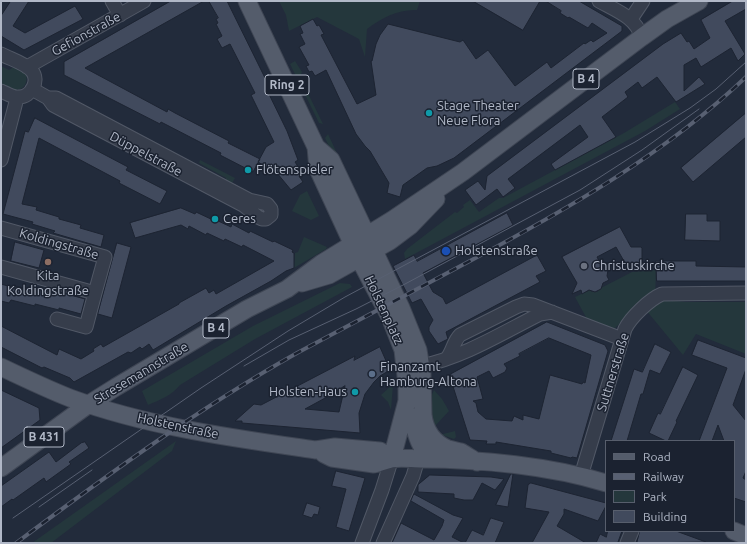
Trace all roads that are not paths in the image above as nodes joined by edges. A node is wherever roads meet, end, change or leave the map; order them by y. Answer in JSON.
{"nodes":[{"id":1,"x":112,"y":1,"type":"edge"},
{"id":2,"x":144,"y":1,"type":"edge"},
{"id":3,"x":247,"y":1,"type":"edge"},
{"id":4,"x":599,"y":1,"type":"edge"},
{"id":5,"x":699,"y":1,"type":"edge"},
{"id":6,"x":638,"y":3,"type":"edge"},
{"id":7,"x":120,"y":15,"type":"junction"},
{"id":8,"x":631,"y":19,"type":"junction"},
{"id":9,"x":642,"y":37,"type":"junction"},
{"id":10,"x":1,"y":54,"type":"edge"},
{"id":11,"x":27,"y":67,"type":"junction"},
{"id":12,"x":32,"y":89,"type":"junction"},
{"id":13,"x":1,"y":91,"type":"edge"},
{"id":14,"x":17,"y":98,"type":"junction"},
{"id":15,"x":1,"y":160,"type":"edge"},
{"id":16,"x":248,"y":203,"type":"dead end"},
{"id":17,"x":1,"y":228,"type":"edge"},
{"id":18,"x":363,"y":247,"type":"junction"},
{"id":19,"x":1,"y":267,"type":"edge"},
{"id":20,"x":95,"y":293,"type":"junction"},
{"id":21,"x":746,"y":293,"type":"edge"},
{"id":22,"x":57,"y":319,"type":"dead end"},
{"id":23,"x":622,"y":339,"type":"junction"},
{"id":24,"x":421,"y":366,"type":"junction"},
{"id":25,"x":1,"y":367,"type":"edge"},
{"id":26,"x":407,"y":402,"type":"junction"},
{"id":27,"x":89,"y":404,"type":"junction"},
{"id":28,"x":392,"y":458,"type":"junction"},
{"id":29,"x":425,"y":459,"type":"junction"},
{"id":30,"x":477,"y":462,"type":"junction"},
{"id":31,"x":1,"y":468,"type":"edge"},
{"id":32,"x":581,"y":476,"type":"junction"},
{"id":33,"x":605,"y":483,"type":"edge"},
{"id":34,"x":735,"y":531,"type":"edge"},
{"id":35,"x":632,"y":532,"type":"edge"},
{"id":36,"x":746,"y":536,"type":"edge"},
{"id":37,"x":362,"y":543,"type":"edge"},
{"id":38,"x":383,"y":543,"type":"edge"},
{"id":39,"x":627,"y":543,"type":"edge"}],
"edges":[{"from":1,"to":7,"type":"street"},
{"from":2,"to":7,"type":"street","name":"Gefionstraße"},
{"from":3,"to":18,"type":"main road","number":"Ring 2"},
{"from":4,"to":8,"type":"street"},
{"from":5,"to":9,"type":"main road","name":"Stresemannstraße","number":"B 4"},
{"from":6,"to":8,"type":"street"},
{"from":7,"to":11,"type":"street","name":"Gefionstraße"},
{"from":8,"to":9,"type":"street"},
{"from":9,"to":18,"type":"main road","name":"Stresemannstraße","number":"B 4"},
{"from":10,"to":11,"type":"street"},
{"from":11,"to":12,"type":"street"},
{"from":12,"to":14,"type":"street"},
{"from":12,"to":16,"type":"street","name":"Düppelstraße"},
{"from":13,"to":14,"type":"street"},
{"from":14,"to":15,"type":"street"},
{"from":17,"to":20,"type":"street","name":"Koldingstraße"},
{"from":18,"to":24,"type":"main road","name":"Holstenplatz","number":"Ring 2"},
{"from":18,"to":26,"type":"main road","name":"Holstenplatz","number":"Ring 2"},
{"from":18,"to":27,"type":"main road","name":"Stresemannstraße","number":"B 4"},
{"from":19,"to":20,"type":"street"},
{"from":20,"to":22,"type":"street","name":"Koldingstraße"},
{"from":21,"to":23,"type":"street","name":"Suttnerstraße"},
{"from":23,"to":24,"type":"street"},
{"from":23,"to":32,"type":"street","name":"Suttnerstraße"},
{"from":24,"to":30,"type":"main road","name":"Holstenplatz","number":"Ring 2"},
{"from":25,"to":27,"type":"main road","name":"Holstenstraße"},
{"from":26,"to":28,"type":"main road","name":"Holstenplatz"},
{"from":26,"to":29,"type":"main road","name":"Holstenplatz","number":"Ring 2"},
{"from":27,"to":28,"type":"main road","name":"Holstenstraße"},
{"from":27,"to":31,"type":"main road","name":"Stresemannstraße","number":"B 431"},
{"from":28,"to":29,"type":"main road","name":"Holstenstraße"},
{"from":28,"to":37,"type":"street"},
{"from":29,"to":30,"type":"main road","name":"Holstenstraße","number":"Ring 2"},
{"from":29,"to":38,"type":"street"},
{"from":30,"to":32,"type":"main road","name":"Holstenstraße","number":"Ring 2"},
{"from":32,"to":33,"type":"main road","name":"Holstenstraße","number":"Ring 2"},
{"from":34,"to":36,"type":"main road"},
{"from":35,"to":39,"type":"street"}]}
